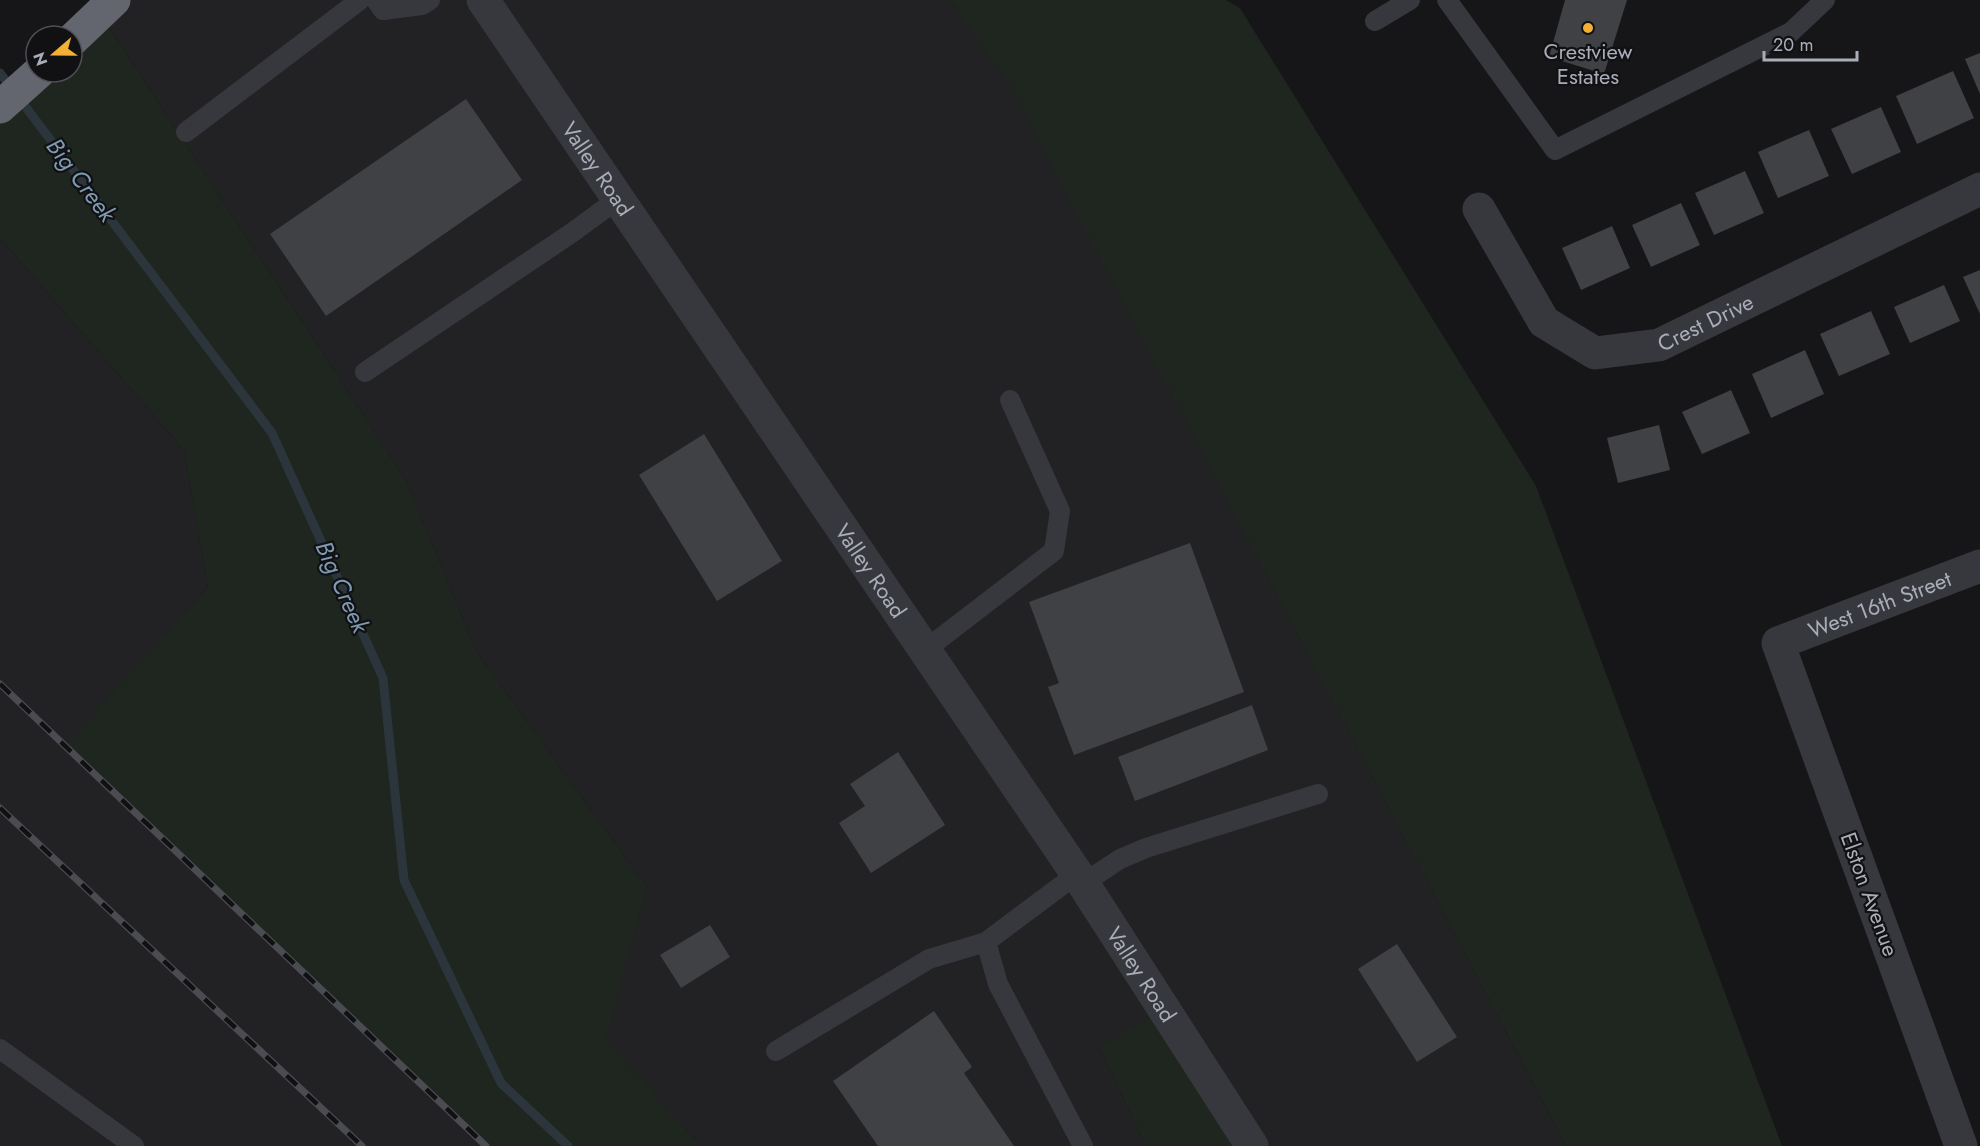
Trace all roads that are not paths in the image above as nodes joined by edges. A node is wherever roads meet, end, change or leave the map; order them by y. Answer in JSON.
{"nodes":[{"id":1,"x":114,"y":0,"type":"edge"},
{"id":2,"x":360,"y":0,"type":"edge"},
{"id":3,"x":375,"y":0,"type":"edge"},
{"id":4,"x":430,"y":0,"type":"edge"},
{"id":5,"x":483,"y":0,"type":"edge"},
{"id":6,"x":1410,"y":0,"type":"edge"},
{"id":7,"x":1447,"y":0,"type":"edge"},
{"id":8,"x":1825,"y":0,"type":"edge"},
{"id":9,"x":1375,"y":21,"type":"dead end"},
{"id":10,"x":84,"y":29,"type":"edge"},
{"id":11,"x":26,"y":84,"type":"edge"},
{"id":12,"x":0,"y":107,"type":"edge"},
{"id":13,"x":186,"y":132,"type":"dead end"},
{"id":14,"x":1980,"y":189,"type":"edge"},
{"id":15,"x":618,"y":199,"type":"junction"},
{"id":16,"x":1479,"y":209,"type":"dead end"},
{"id":17,"x":365,"y":372,"type":"dead end"},
{"id":18,"x":1010,"y":400,"type":"dead end"},
{"id":19,"x":1980,"y":566,"type":"edge"},
{"id":20,"x":1778,"y":643,"type":"joint"},
{"id":21,"x":925,"y":650,"type":"junction"},
{"id":22,"x":1318,"y":795,"type":"dead end"},
{"id":23,"x":1080,"y":878,"type":"junction"},
{"id":24,"x":986,"y":942,"type":"junction"},
{"id":25,"x":0,"y":1049,"type":"edge"},
{"id":26,"x":776,"y":1051,"type":"dead end"},
{"id":27,"x":134,"y":1146,"type":"edge"},
{"id":28,"x":1083,"y":1146,"type":"edge"},
{"id":29,"x":1252,"y":1146,"type":"edge"},
{"id":30,"x":1961,"y":1146,"type":"edge"}],
"edges":[{"from":1,"to":10,"type":"highway"},
{"from":2,"to":13,"type":"lane"},
{"from":3,"to":4,"type":"lane"},
{"from":5,"to":15,"type":"street","name":"Valley Road"},
{"from":6,"to":9,"type":"lane"},
{"from":7,"to":8,"type":"lane"},
{"from":11,"to":12,"type":"highway"},
{"from":14,"to":16,"type":"street","name":"Crest Drive"},
{"from":15,"to":17,"type":"lane"},
{"from":15,"to":21,"type":"street","name":"Valley Road"},
{"from":18,"to":21,"type":"lane"},
{"from":19,"to":20,"type":"street","name":"West 16th Street"},
{"from":20,"to":30,"type":"street","name":"Elston Avenue"},
{"from":21,"to":23,"type":"street","name":"Valley Road"},
{"from":22,"to":23,"type":"lane"},
{"from":23,"to":24,"type":"lane"},
{"from":23,"to":29,"type":"street","name":"Valley Road"},
{"from":24,"to":26,"type":"lane"},
{"from":24,"to":28,"type":"lane"},
{"from":25,"to":27,"type":"lane"}]}
